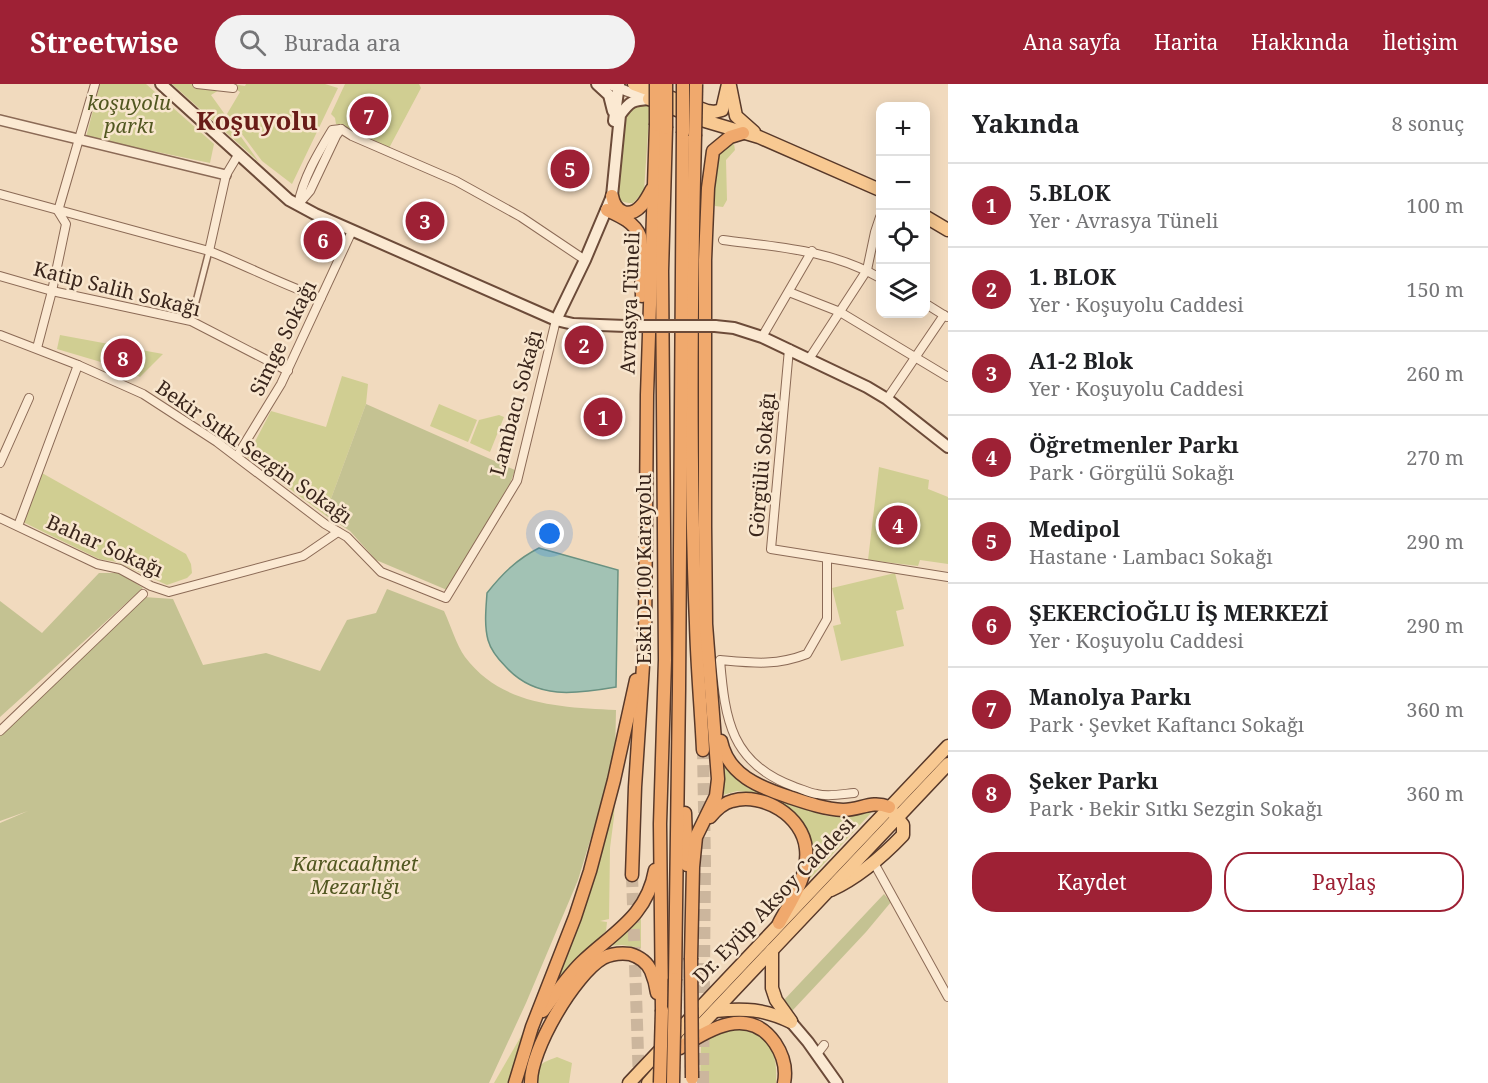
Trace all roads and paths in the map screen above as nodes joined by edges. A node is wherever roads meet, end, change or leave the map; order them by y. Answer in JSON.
{"nodes":[{"id":1,"x":95,"y":84,"type":"edge"},
{"id":2,"x":161,"y":84,"type":"edge"},
{"id":3,"x":197,"y":84,"type":"edge"},
{"id":4,"x":597,"y":84,"type":"edge"},
{"id":5,"x":634,"y":84,"type":"edge"},
{"id":6,"x":656,"y":84,"type":"edge"},
{"id":7,"x":666,"y":84,"type":"edge"},
{"id":8,"x":683,"y":84,"type":"edge"},
{"id":9,"x":696,"y":84,"type":"edge"},
{"id":10,"x":729,"y":84,"type":"edge"},
{"id":11,"x":615,"y":85,"type":"edge"},
{"id":12,"x":234,"y":88,"type":"dead end"},
{"id":13,"x":649,"y":99,"type":"junction"},
{"id":14,"x":0,"y":120,"type":"edge"},
{"id":15,"x":661,"y":126,"type":"junction"},
{"id":16,"x":614,"y":127,"type":"junction"},
{"id":17,"x":743,"y":133,"type":"junction"},
{"id":18,"x":689,"y":134,"type":"junction"},
{"id":19,"x":759,"y":137,"type":"junction"},
{"id":20,"x":78,"y":139,"type":"junction"},
{"id":21,"x":238,"y":155,"type":"junction"},
{"id":22,"x":226,"y":175,"type":"junction"},
{"id":23,"x":653,"y":188,"type":"junction"},
{"id":24,"x":876,"y":188,"type":"edge"},
{"id":25,"x":0,"y":194,"type":"edge"},
{"id":26,"x":612,"y":196,"type":"junction"},
{"id":27,"x":298,"y":205,"type":"junction"},
{"id":28,"x":607,"y":210,"type":"junction"},
{"id":29,"x":58,"y":211,"type":"junction"},
{"id":30,"x":930,"y":219,"type":"edge"},
{"id":31,"x":876,"y":227,"type":"edge"},
{"id":32,"x":948,"y":230,"type":"edge"},
{"id":33,"x":352,"y":231,"type":"junction"},
{"id":34,"x":723,"y":240,"type":"dead end"},
{"id":35,"x":209,"y":251,"type":"junction"},
{"id":36,"x":812,"y":251,"type":"junction"},
{"id":37,"x":585,"y":260,"type":"junction"},
{"id":38,"x":867,"y":270,"type":"junction"},
{"id":39,"x":0,"y":276,"type":"edge"},
{"id":40,"x":876,"y":276,"type":"edge"},
{"id":41,"x":52,"y":291,"type":"junction"},
{"id":42,"x":789,"y":292,"type":"junction"},
{"id":43,"x":321,"y":298,"type":"junction"},
{"id":44,"x":930,"y":306,"type":"edge"},
{"id":45,"x":840,"y":312,"type":"junction"},
{"id":46,"x":946,"y":316,"type":"edge"},
{"id":47,"x":556,"y":320,"type":"junction"},
{"id":48,"x":191,"y":321,"type":"junction"},
{"id":49,"x":0,"y":335,"type":"edge"},
{"id":50,"x":762,"y":337,"type":"junction"},
{"id":51,"x":37,"y":348,"type":"junction"},
{"id":52,"x":789,"y":349,"type":"junction"},
{"id":53,"x":915,"y":357,"type":"junction"},
{"id":54,"x":809,"y":359,"type":"junction"},
{"id":55,"x":78,"y":365,"type":"junction"},
{"id":56,"x":288,"y":371,"type":"junction"},
{"id":57,"x":948,"y":377,"type":"edge"},
{"id":58,"x":646,"y":395,"type":"junction"},
{"id":59,"x":29,"y":398,"type":"dead end"},
{"id":60,"x":887,"y":399,"type":"junction"},
{"id":61,"x":948,"y":447,"type":"edge"},
{"id":62,"x":237,"y":456,"type":"junction"},
{"id":63,"x":0,"y":463,"type":"edge"},
{"id":64,"x":0,"y":518,"type":"edge"},
{"id":65,"x":18,"y":526,"type":"junction"},
{"id":66,"x":338,"y":532,"type":"junction"},
{"id":67,"x":827,"y":558,"type":"junction"},
{"id":68,"x":948,"y":577,"type":"edge"},
{"id":69,"x":143,"y":594,"type":"dead end"},
{"id":70,"x":446,"y":598,"type":"joint"},
{"id":71,"x":645,"y":635,"type":"junction"},
{"id":72,"x":679,"y":689,"type":"junction"},
{"id":73,"x":711,"y":695,"type":"junction"},
{"id":74,"x":0,"y":732,"type":"edge"},
{"id":75,"x":948,"y":746,"type":"edge"},
{"id":76,"x":703,"y":750,"type":"tunnel mouth"},
{"id":77,"x":948,"y":764,"type":"edge"},
{"id":78,"x":854,"y":793,"type":"dead end"},
{"id":79,"x":892,"y":812,"type":"junction"},
{"id":80,"x":660,"y":825,"type":"junction"},
{"id":81,"x":695,"y":844,"type":"junction"},
{"id":82,"x":874,"y":863,"type":"junction"},
{"id":83,"x":632,"y":875,"type":"tunnel mouth"},
{"id":84,"x":824,"y":894,"type":"junction"},
{"id":85,"x":780,"y":923,"type":"junction"},
{"id":86,"x":772,"y":950,"type":"junction"},
{"id":87,"x":692,"y":958,"type":"junction"},
{"id":88,"x":948,"y":997,"type":"edge"},
{"id":89,"x":662,"y":1010,"type":"junction"},
{"id":90,"x":714,"y":1011,"type":"junction"},
{"id":91,"x":791,"y":1023,"type":"junction"},
{"id":92,"x":532,"y":1027,"type":"junction"},
{"id":93,"x":680,"y":1048,"type":"junction"},
{"id":94,"x":692,"y":1081,"type":"edge"},
{"id":95,"x":515,"y":1083,"type":"edge"},
{"id":96,"x":531,"y":1083,"type":"edge"},
{"id":97,"x":629,"y":1083,"type":"edge"},
{"id":98,"x":648,"y":1083,"type":"edge"},
{"id":99,"x":660,"y":1083,"type":"edge"},
{"id":100,"x":673,"y":1083,"type":"edge"},
{"id":101,"x":784,"y":1083,"type":"edge"},
{"id":102,"x":837,"y":1083,"type":"edge"}],
"edges":[{"from":1,"to":20,"type":"street"},
{"from":2,"to":21,"type":"main road"},
{"from":3,"to":12,"type":"street"},
{"from":4,"to":16,"type":"main road"},
{"from":5,"to":10,"type":"main road"},
{"from":6,"to":15,"type":"highway","bridge":true},
{"from":7,"to":15,"type":"highway","bridge":true},
{"from":8,"to":18,"type":"highway","bridge":true},
{"from":9,"to":18,"type":"highway","bridge":true},
{"from":10,"to":19,"type":"main road"},
{"from":11,"to":13,"type":"street"},
{"from":11,"to":16,"type":"main road","name":"Lambacı Sokağı"},
{"from":13,"to":17,"type":"main road"},
{"from":13,"to":26,"type":"main road","name":"Lambacı Sokağı"},
{"from":14,"to":20,"type":"street"},
{"from":15,"to":23,"type":"highway","name":"Avrasya Tüneli"},
{"from":15,"to":80,"type":"highway","name":"Eski D-100 Karayolu"},
{"from":16,"to":28,"type":"main road","name":"Lambacı Sokağı"},
{"from":17,"to":19,"type":"main road"},
{"from":17,"to":73,"type":"highway"},
{"from":18,"to":72,"type":"highway","name":"Eski D-100 Karayolu"},
{"from":18,"to":76,"type":"highway"},
{"from":19,"to":24,"type":"main road"},
{"from":20,"to":22,"type":"street"},
{"from":20,"to":29,"type":"street"},
{"from":21,"to":22,"type":"street"},
{"from":21,"to":27,"type":"main road"},
{"from":22,"to":35,"type":"street"},
{"from":23,"to":26,"type":"highway"},
{"from":23,"to":58,"type":"highway","name":"Avrasya Tüneli"},
{"from":25,"to":29,"type":"street"},
{"from":26,"to":28,"type":"main road","name":"Lambacı Sokağı"},
{"from":27,"to":33,"type":"main road"},
{"from":27,"to":37,"type":"street"},
{"from":28,"to":37,"type":"main road","name":"Lambacı Sokağı"},
{"from":28,"to":58,"type":"highway"},
{"from":29,"to":35,"type":"street"},
{"from":29,"to":41,"type":"street"},
{"from":30,"to":32,"type":"main road"},
{"from":31,"to":38,"type":"street"},
{"from":33,"to":43,"type":"street","name":"Simge Sokağı"},
{"from":33,"to":47,"type":"main road"},
{"from":34,"to":36,"type":"street"},
{"from":35,"to":43,"type":"street"},
{"from":35,"to":48,"type":"street"},
{"from":36,"to":38,"type":"street"},
{"from":36,"to":42,"type":"street"},
{"from":37,"to":47,"type":"main road","name":"Lambacı Sokağı"},
{"from":38,"to":40,"type":"street"},
{"from":38,"to":45,"type":"street"},
{"from":39,"to":41,"type":"street","name":"Katip Salih Sokağı"},
{"from":41,"to":48,"type":"street","name":"Katip Salih Sokağı"},
{"from":41,"to":51,"type":"street"},
{"from":42,"to":45,"type":"street"},
{"from":42,"to":50,"type":"street"},
{"from":43,"to":56,"type":"street","name":"Simge Sokağı"},
{"from":44,"to":46,"type":"street"},
{"from":45,"to":53,"type":"street"},
{"from":45,"to":54,"type":"street"},
{"from":46,"to":53,"type":"street"},
{"from":47,"to":50,"type":"main road","bridge":true},
{"from":47,"to":70,"type":"street","name":"Lambacı Sokağı"},
{"from":48,"to":56,"type":"street","name":"Katip Salih Sokağı"},
{"from":49,"to":51,"type":"street","name":"Bekir Sıtkı Sezgin Sokağı"},
{"from":50,"to":52,"type":"main road"},
{"from":51,"to":55,"type":"street","name":"Bekir Sıtkı Sezgin Sokağı"},
{"from":52,"to":54,"type":"main road"},
{"from":52,"to":67,"type":"street","name":"Görgülü Sokağı"},
{"from":53,"to":57,"type":"street"},
{"from":53,"to":60,"type":"street"},
{"from":54,"to":60,"type":"main road"},
{"from":55,"to":62,"type":"street","name":"Bekir Sıtkı Sezgin Sokağı"},
{"from":55,"to":65,"type":"street","name":"Bahar Sokağı"},
{"from":56,"to":62,"type":"street","name":"Simge Sokağı"},
{"from":58,"to":71,"type":"highway","name":"Avrasya Tüneli"},
{"from":59,"to":63,"type":"street"},
{"from":60,"to":61,"type":"main road"},
{"from":62,"to":66,"type":"street","name":"Bekir Sıtkı Sezgin Sokağı"},
{"from":64,"to":65,"type":"street"},
{"from":65,"to":66,"type":"street","name":"Bahar Sokağı"},
{"from":66,"to":70,"type":"street","name":"Bekir Sıtkı Sezgin Sokağı"},
{"from":67,"to":68,"type":"street","name":"Görgülü Sokağı"},
{"from":67,"to":78,"type":"street"},
{"from":69,"to":74,"type":"street"},
{"from":71,"to":83,"type":"highway"},
{"from":71,"to":92,"type":"highway"},
{"from":72,"to":87,"type":"highway"},
{"from":72,"to":100,"type":"highway","name":"Eski D-100 Karayolu","bridge":true},
{"from":73,"to":79,"type":"highway"},
{"from":73,"to":81,"type":"highway"},
{"from":75,"to":79,"type":"main road","name":"Dr. Eyüp Aksoy Caddesi"},
{"from":77,"to":79,"type":"main road"},
{"from":79,"to":82,"type":"main road"},
{"from":79,"to":84,"type":"main road"},
{"from":79,"to":85,"type":"main road","name":"Dr. Eyüp Aksoy Caddesi"},
{"from":80,"to":89,"type":"highway","name":"Eski D-100 Karayolu"},
{"from":80,"to":92,"type":"highway"},
{"from":81,"to":85,"type":"highway"},
{"from":81,"to":87,"type":"highway"},
{"from":82,"to":84,"type":"main road"},
{"from":82,"to":88,"type":"street"},
{"from":84,"to":86,"type":"main road"},
{"from":85,"to":97,"type":"main road","name":"Dr. Eyüp Aksoy Caddesi"},
{"from":86,"to":90,"type":"main road"},
{"from":86,"to":91,"type":"main road"},
{"from":87,"to":94,"type":"highway","bridge":true},
{"from":89,"to":96,"type":"highway"},
{"from":89,"to":99,"type":"highway","bridge":true},
{"from":90,"to":91,"type":"main road"},
{"from":90,"to":93,"type":"main road"},
{"from":91,"to":102,"type":"main road"},
{"from":92,"to":95,"type":"highway"},
{"from":93,"to":98,"type":"main road"},
{"from":93,"to":101,"type":"highway"}]}
